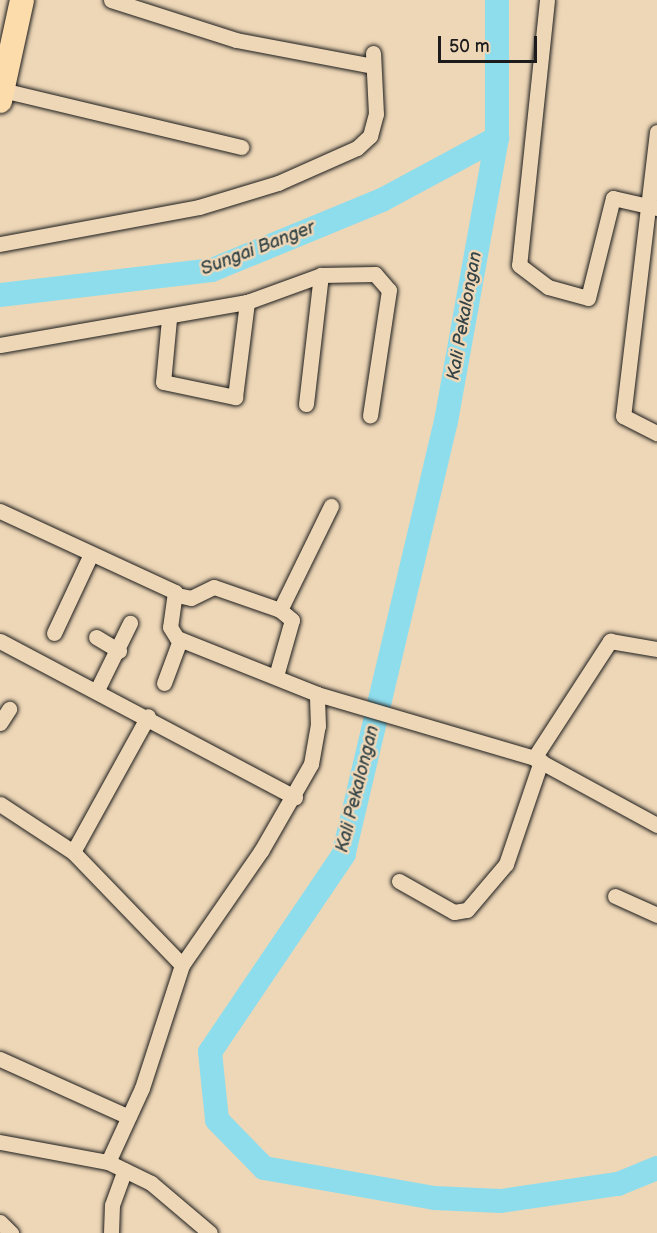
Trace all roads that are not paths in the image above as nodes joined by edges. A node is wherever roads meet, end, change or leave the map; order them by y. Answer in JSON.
{"nodes":[{"id":1,"x":22,"y":0,"type":"edge"},
{"id":2,"x":111,"y":0,"type":"edge"},
{"id":3,"x":547,"y":0,"type":"edge"},
{"id":4,"x":1,"y":96,"type":"edge"},
{"id":5,"x":657,"y":132,"type":"edge"},
{"id":6,"x":241,"y":147,"type":"dead end"},
{"id":7,"x":653,"y":206,"type":"edge"},
{"id":8,"x":0,"y":244,"type":"edge"},
{"id":9,"x":321,"y":275,"type":"junction"},
{"id":10,"x":247,"y":302,"type":"junction"},
{"id":11,"x":169,"y":318,"type":"junction"},
{"id":12,"x":0,"y":345,"type":"edge"},
{"id":13,"x":306,"y":404,"type":"dead end"},
{"id":14,"x":370,"y":416,"type":"dead end"},
{"id":15,"x":657,"y":433,"type":"edge"},
{"id":16,"x":331,"y":506,"type":"dead end"},
{"id":17,"x":0,"y":511,"type":"edge"},
{"id":18,"x":91,"y":554,"type":"junction"},
{"id":19,"x":177,"y":595,"type":"junction"},
{"id":20,"x":280,"y":609,"type":"junction"},
{"id":21,"x":130,"y":623,"type":"dead end"},
{"id":22,"x":54,"y":633,"type":"dead end"},
{"id":23,"x":96,"y":637,"type":"dead end"},
{"id":24,"x":180,"y":640,"type":"junction"},
{"id":25,"x":0,"y":641,"type":"edge"},
{"id":26,"x":657,"y":649,"type":"edge"},
{"id":27,"x":119,"y":651,"type":"junction"},
{"id":28,"x":276,"y":676,"type":"junction"},
{"id":29,"x":164,"y":683,"type":"dead end"},
{"id":30,"x":97,"y":690,"type":"junction"},
{"id":31,"x":317,"y":694,"type":"junction"},
{"id":32,"x":9,"y":709,"type":"dead end"},
{"id":33,"x":148,"y":716,"type":"junction"},
{"id":34,"x":0,"y":723,"type":"edge"},
{"id":35,"x":537,"y":759,"type":"junction"},
{"id":36,"x":296,"y":797,"type":"junction"},
{"id":37,"x":0,"y":804,"type":"edge"},
{"id":38,"x":657,"y":825,"type":"edge"},
{"id":39,"x":73,"y":852,"type":"junction"},
{"id":40,"x":399,"y":881,"type":"dead end"},
{"id":41,"x":615,"y":896,"type":"dead end"},
{"id":42,"x":657,"y":915,"type":"edge"},
{"id":43,"x":182,"y":965,"type":"junction"},
{"id":44,"x":0,"y":1059,"type":"edge"},
{"id":45,"x":129,"y":1117,"type":"junction"},
{"id":46,"x":0,"y":1143,"type":"edge"},
{"id":47,"x":108,"y":1162,"type":"junction"},
{"id":48,"x":125,"y":1170,"type":"junction"},
{"id":49,"x":0,"y":1206,"type":"edge"},
{"id":50,"x":0,"y":1213,"type":"edge"},
{"id":51,"x":0,"y":1222,"type":"edge"},
{"id":52,"x":11,"y":1233,"type":"edge"},
{"id":53,"x":111,"y":1233,"type":"edge"},
{"id":54,"x":210,"y":1233,"type":"edge"}],
"edges":[{"from":1,"to":4,"type":"main road"},
{"from":2,"to":8,"type":"street"},
{"from":3,"to":7,"type":"street"},
{"from":4,"to":6,"type":"street"},
{"from":5,"to":7,"type":"street"},
{"from":7,"to":15,"type":"street"},
{"from":9,"to":10,"type":"street"},
{"from":9,"to":13,"type":"street"},
{"from":9,"to":14,"type":"street"},
{"from":10,"to":11,"type":"street"},
{"from":10,"to":11,"type":"street"},
{"from":11,"to":12,"type":"street"},
{"from":16,"to":20,"type":"street"},
{"from":17,"to":18,"type":"street"},
{"from":18,"to":19,"type":"street"},
{"from":18,"to":22,"type":"street"},
{"from":19,"to":20,"type":"street"},
{"from":19,"to":24,"type":"street"},
{"from":20,"to":28,"type":"street"},
{"from":21,"to":27,"type":"street"},
{"from":23,"to":27,"type":"street"},
{"from":24,"to":28,"type":"street"},
{"from":24,"to":29,"type":"street"},
{"from":25,"to":30,"type":"street"},
{"from":26,"to":35,"type":"street"},
{"from":27,"to":30,"type":"street"},
{"from":28,"to":31,"type":"street"},
{"from":30,"to":33,"type":"street"},
{"from":31,"to":35,"type":"street"},
{"from":31,"to":36,"type":"street"},
{"from":32,"to":34,"type":"street"},
{"from":33,"to":36,"type":"street"},
{"from":33,"to":39,"type":"street"},
{"from":35,"to":38,"type":"street"},
{"from":35,"to":40,"type":"street"},
{"from":36,"to":43,"type":"street"},
{"from":37,"to":39,"type":"street"},
{"from":39,"to":43,"type":"street"},
{"from":41,"to":42,"type":"street"},
{"from":43,"to":45,"type":"street"},
{"from":44,"to":45,"type":"street"},
{"from":45,"to":47,"type":"street"},
{"from":46,"to":47,"type":"street"},
{"from":47,"to":48,"type":"street"},
{"from":48,"to":53,"type":"street"},
{"from":48,"to":54,"type":"street"},
{"from":49,"to":50,"type":"street"},
{"from":51,"to":52,"type":"street"}]}
